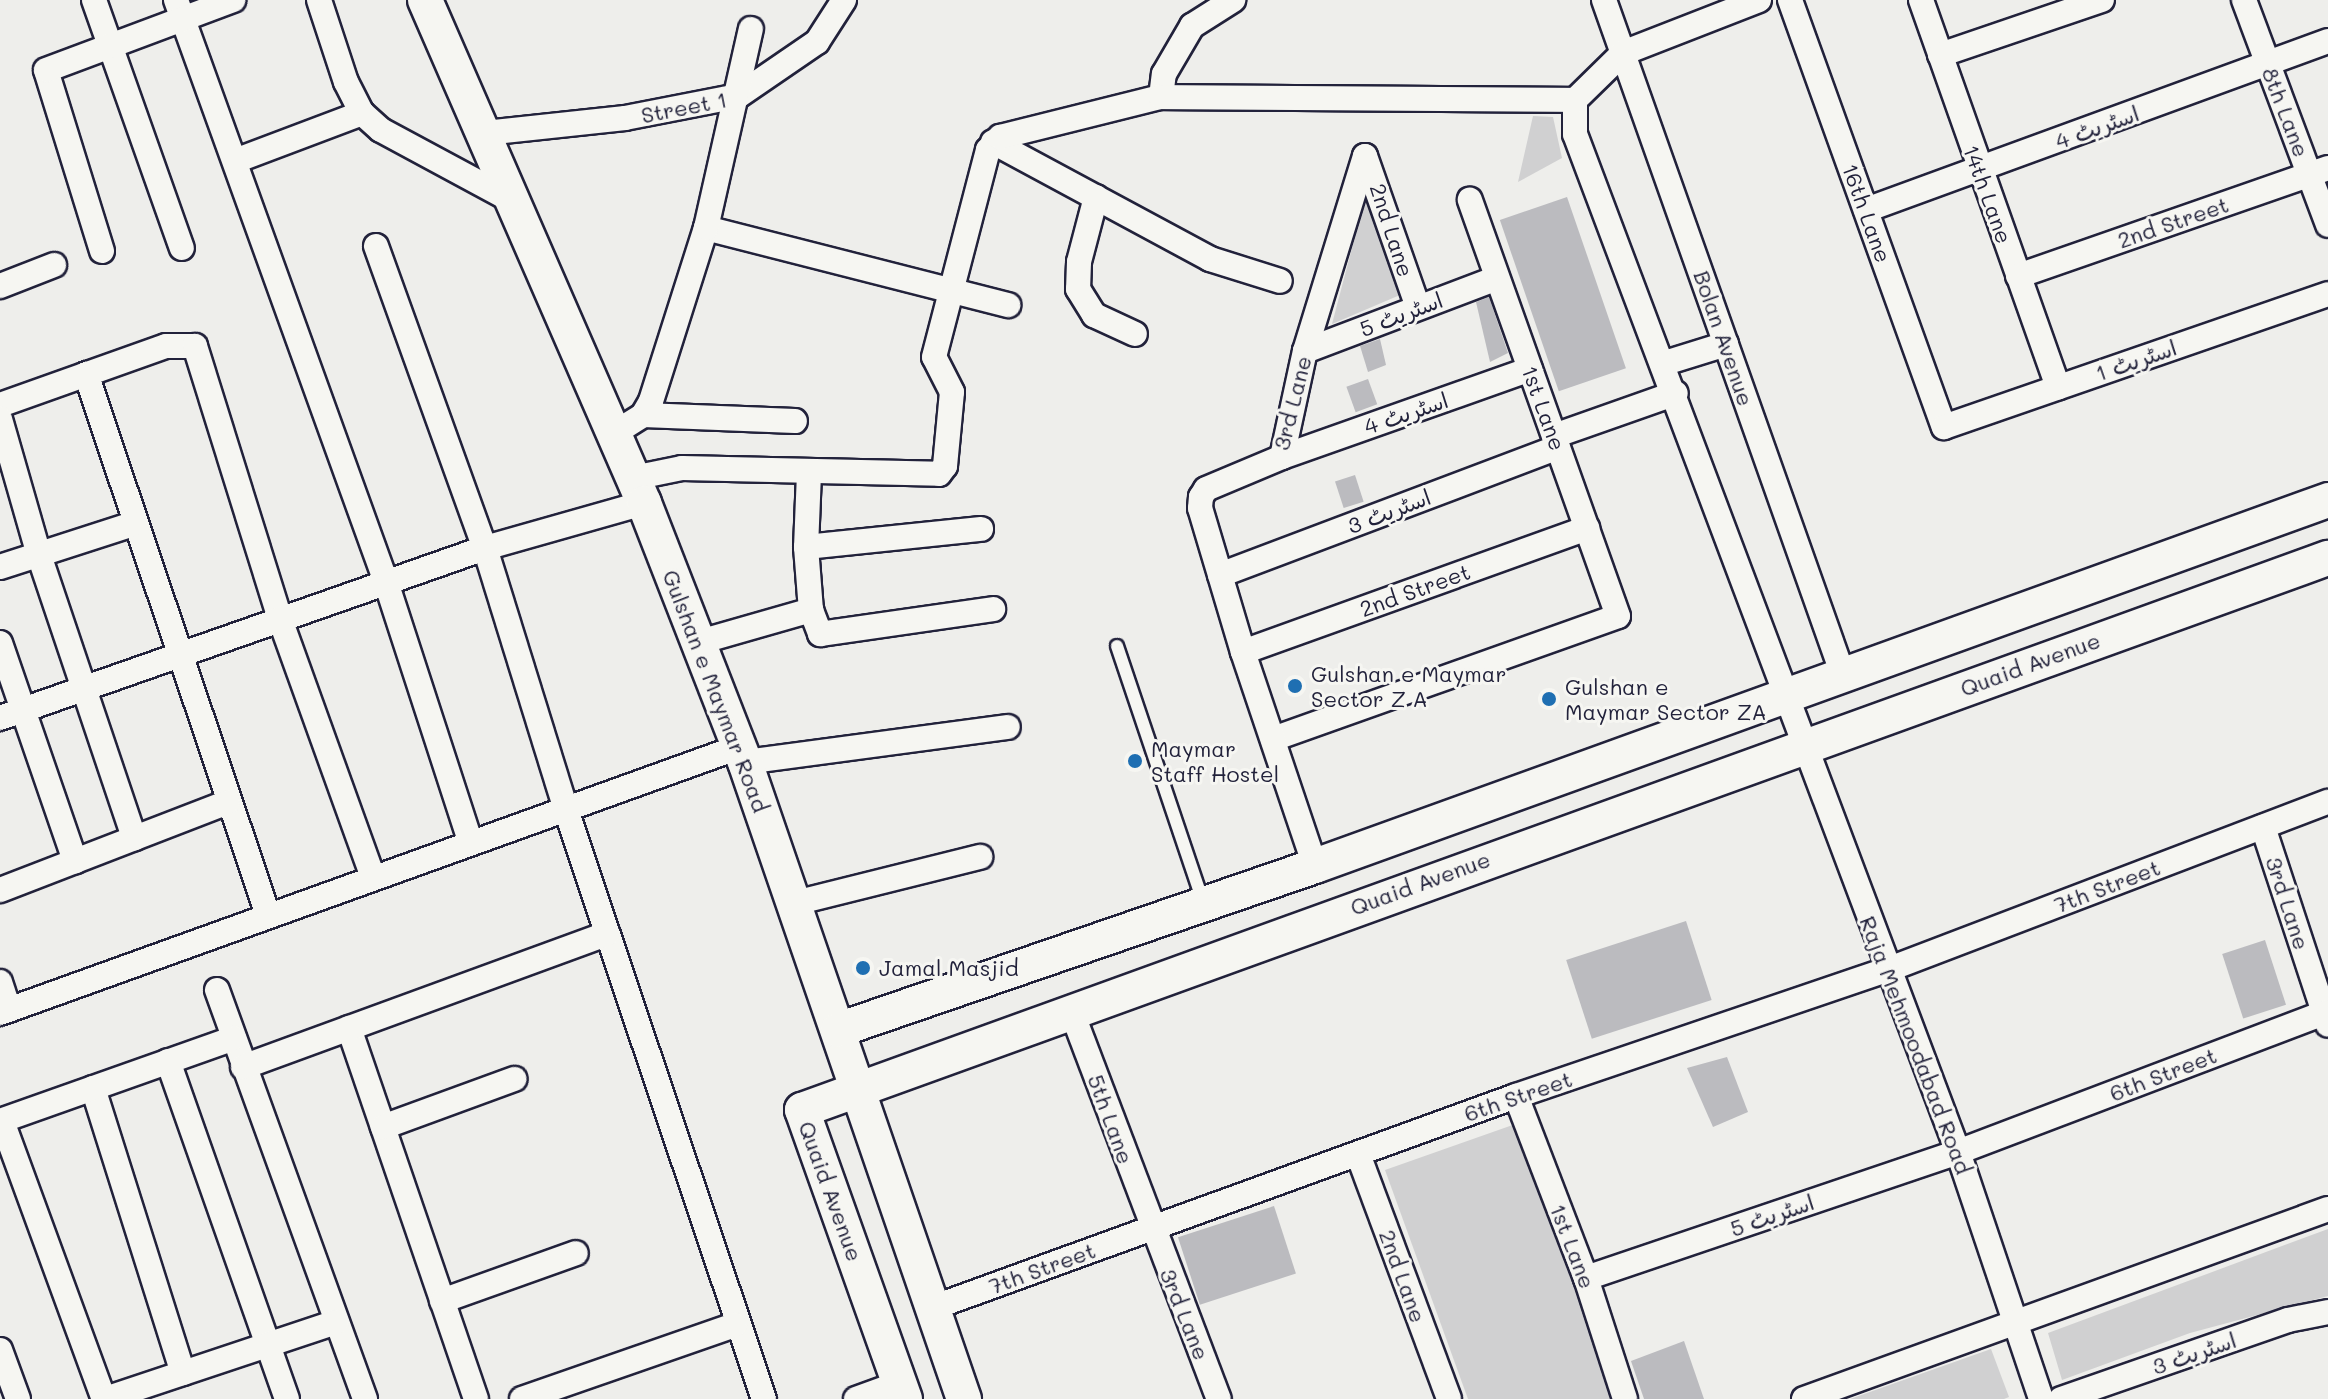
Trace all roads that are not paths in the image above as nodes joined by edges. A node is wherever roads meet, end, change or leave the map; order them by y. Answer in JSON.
{"nodes":[{"id":1,"x":94,"y":0,"type":"edge"},
{"id":2,"x":233,"y":0,"type":"edge"},
{"id":3,"x":319,"y":0,"type":"edge"},
{"id":4,"x":425,"y":0,"type":"edge"},
{"id":5,"x":844,"y":0,"type":"edge"},
{"id":6,"x":1233,"y":0,"type":"edge"},
{"id":7,"x":1604,"y":0,"type":"edge"},
{"id":8,"x":1759,"y":0,"type":"edge"},
{"id":9,"x":1790,"y":0,"type":"edge"},
{"id":10,"x":1921,"y":0,"type":"edge"},
{"id":11,"x":2102,"y":0,"type":"edge"},
{"id":12,"x":2244,"y":0,"type":"edge"},
{"id":13,"x":180,"y":9,"type":"edge"},
{"id":14,"x":751,"y":29,"type":"dead end"},
{"id":15,"x":2328,"y":41,"type":"edge"},
{"id":16,"x":110,"y":44,"type":"junction"},
{"id":17,"x":1623,"y":53,"type":"junction"},
{"id":18,"x":1940,"y":55,"type":"junction"},
{"id":19,"x":2268,"y":64,"type":"junction"},
{"id":20,"x":738,"y":96,"type":"junction"},
{"id":21,"x":1161,"y":97,"type":"junction"},
{"id":22,"x":1575,"y":100,"type":"junction"},
{"id":23,"x":362,"y":113,"type":"junction"},
{"id":24,"x":485,"y":133,"type":"junction"},
{"id":25,"x":993,"y":142,"type":"junction"},
{"id":26,"x":1362,"y":158,"type":"joint"},
{"id":27,"x":235,"y":161,"type":"junction"},
{"id":28,"x":1978,"y":172,"type":"junction"},
{"id":29,"x":2319,"y":172,"type":"edge"},
{"id":30,"x":1096,"y":197,"type":"junction"},
{"id":31,"x":1470,"y":200,"type":"dead end"},
{"id":32,"x":513,"y":201,"type":"junction"},
{"id":33,"x":1866,"y":210,"type":"junction"},
{"id":34,"x":2328,"y":225,"type":"edge"},
{"id":35,"x":706,"y":228,"type":"junction"},
{"id":36,"x":376,"y":246,"type":"dead end"},
{"id":37,"x":182,"y":248,"type":"dead end"},
{"id":38,"x":102,"y":251,"type":"dead end"},
{"id":39,"x":54,"y":265,"type":"dead end"},
{"id":40,"x":2018,"y":276,"type":"junction"},
{"id":41,"x":1497,"y":278,"type":"junction"},
{"id":42,"x":1280,"y":281,"type":"dead end"},
{"id":43,"x":0,"y":286,"type":"edge"},
{"id":44,"x":952,"y":291,"type":"junction"},
{"id":45,"x":2328,"y":294,"type":"edge"},
{"id":46,"x":1008,"y":305,"type":"dead end"},
{"id":47,"x":1418,"y":307,"type":"junction"},
{"id":48,"x":1135,"y":334,"type":"dead end"},
{"id":49,"x":1726,"y":344,"type":"junction"},
{"id":50,"x":1305,"y":351,"type":"junction"},
{"id":51,"x":1665,"y":363,"type":"junction"},
{"id":52,"x":1530,"y":369,"type":"junction"},
{"id":53,"x":86,"y":374,"type":"junction"},
{"id":54,"x":2058,"y":387,"type":"junction"},
{"id":55,"x":1676,"y":393,"type":"junction"},
{"id":56,"x":0,"y":405,"type":"edge"},
{"id":57,"x":643,"y":415,"type":"junction"},
{"id":58,"x":0,"y":419,"type":"edge"},
{"id":59,"x":795,"y":421,"type":"dead end"},
{"id":60,"x":1944,"y":427,"type":"joint"},
{"id":61,"x":613,"y":434,"type":"junction"},
{"id":62,"x":1556,"y":442,"type":"junction"},
{"id":63,"x":1282,"y":457,"type":"junction"},
{"id":64,"x":809,"y":473,"type":"junction"},
{"id":65,"x":638,"y":490,"type":"junction"},
{"id":66,"x":2328,"y":500,"type":"edge"},
{"id":67,"x":133,"y":524,"type":"junction"},
{"id":68,"x":1587,"y":528,"type":"junction"},
{"id":69,"x":981,"y":529,"type":"dead end"},
{"id":70,"x":806,"y":547,"type":"junction"},
{"id":71,"x":485,"y":548,"type":"junction"},
{"id":72,"x":39,"y":555,"type":"junction"},
{"id":73,"x":2328,"y":558,"type":"edge"},
{"id":74,"x":0,"y":567,"type":"edge"},
{"id":75,"x":1220,"y":575,"type":"junction"},
{"id":76,"x":386,"y":582,"type":"junction"},
{"id":77,"x":993,"y":609,"type":"dead end"},
{"id":78,"x":811,"y":610,"type":"junction"},
{"id":79,"x":280,"y":619,"type":"junction"},
{"id":80,"x":0,"y":643,"type":"edge"},
{"id":81,"x":696,"y":643,"type":"junction"},
{"id":82,"x":1117,"y":646,"type":"dead end"},
{"id":83,"x":1243,"y":652,"type":"junction"},
{"id":84,"x":177,"y":655,"type":"junction"},
{"id":85,"x":1843,"y":675,"type":"junction"},
{"id":86,"x":83,"y":688,"type":"junction"},
{"id":87,"x":1788,"y":693,"type":"junction"},
{"id":88,"x":10,"y":714,"type":"edge"},
{"id":89,"x":1008,"y":727,"type":"dead end"},
{"id":90,"x":1273,"y":739,"type":"junction"},
{"id":91,"x":1805,"y":744,"type":"junction"},
{"id":92,"x":742,"y":754,"type":"junction"},
{"id":93,"x":228,"y":802,"type":"junction"},
{"id":94,"x":2328,"y":802,"type":"edge"},
{"id":95,"x":565,"y":807,"type":"junction"},
{"id":96,"x":2263,"y":827,"type":"junction"},
{"id":97,"x":134,"y":838,"type":"junction"},
{"id":98,"x":470,"y":841,"type":"junction"},
{"id":99,"x":980,"y":857,"type":"dead end"},
{"id":100,"x":75,"y":861,"type":"junction"},
{"id":101,"x":1315,"y":866,"type":"junction"},
{"id":102,"x":373,"y":877,"type":"junction"},
{"id":103,"x":0,"y":890,"type":"edge"},
{"id":104,"x":795,"y":903,"type":"junction"},
{"id":105,"x":1204,"y":904,"type":"junction"},
{"id":106,"x":268,"y":915,"type":"junction"},
{"id":107,"x":607,"y":934,"type":"junction"},
{"id":108,"x":1887,"y":970,"type":"junction"},
{"id":109,"x":0,"y":982,"type":"edge"},
{"id":110,"x":217,"y":990,"type":"dead end"},
{"id":111,"x":1071,"y":1010,"type":"junction"},
{"id":112,"x":4,"y":1011,"type":"edge"},
{"id":113,"x":2326,"y":1019,"type":"edge"},
{"id":114,"x":349,"y":1028,"type":"junction"},
{"id":115,"x":838,"y":1030,"type":"junction"},
{"id":116,"x":234,"y":1038,"type":"junction"},
{"id":117,"x":168,"y":1061,"type":"junction"},
{"id":118,"x":243,"y":1067,"type":"junction"},
{"id":119,"x":514,"y":1079,"type":"dead end"},
{"id":120,"x":93,"y":1088,"type":"junction"},
{"id":121,"x":856,"y":1091,"type":"junction"},
{"id":122,"x":1516,"y":1096,"type":"junction"},
{"id":123,"x":1,"y":1121,"type":"edge"},
{"id":124,"x":383,"y":1127,"type":"junction"},
{"id":125,"x":1958,"y":1152,"type":"junction"},
{"id":126,"x":1358,"y":1154,"type":"junction"},
{"id":127,"x":2328,"y":1209,"type":"edge"},
{"id":128,"x":1151,"y":1228,"type":"junction"},
{"id":129,"x":576,"y":1253,"type":"dead end"},
{"id":130,"x":1586,"y":1278,"type":"junction"},
{"id":131,"x":442,"y":1301,"type":"junction"},
{"id":132,"x":932,"y":1308,"type":"junction"},
{"id":133,"x":2328,"y":1312,"type":"edge"},
{"id":134,"x":337,"y":1322,"type":"junction"},
{"id":135,"x":2016,"y":1323,"type":"junction"},
{"id":136,"x":735,"y":1325,"type":"junction"},
{"id":137,"x":268,"y":1345,"type":"junction"},
{"id":138,"x":0,"y":1350,"type":"edge"},
{"id":139,"x":183,"y":1373,"type":"junction"},
{"id":140,"x":903,"y":1391,"type":"edge"},
{"id":141,"x":18,"y":1399,"type":"edge"},
{"id":142,"x":104,"y":1399,"type":"edge"},
{"id":143,"x":287,"y":1399,"type":"edge"},
{"id":144,"x":365,"y":1399,"type":"edge"},
{"id":145,"x":476,"y":1399,"type":"edge"},
{"id":146,"x":522,"y":1399,"type":"edge"},
{"id":147,"x":764,"y":1399,"type":"edge"},
{"id":148,"x":856,"y":1399,"type":"edge"},
{"id":149,"x":964,"y":1399,"type":"edge"},
{"id":150,"x":1219,"y":1399,"type":"edge"},
{"id":151,"x":1449,"y":1399,"type":"edge"},
{"id":152,"x":1625,"y":1399,"type":"edge"},
{"id":153,"x":1804,"y":1399,"type":"edge"},
{"id":154,"x":2041,"y":1399,"type":"edge"},
{"id":155,"x":2061,"y":1399,"type":"edge"}],
"edges":[{"from":1,"to":16,"type":"street"},
{"from":2,"to":13,"type":"street"},
{"from":3,"to":23,"type":"street"},
{"from":4,"to":24,"type":"main road","name":"Gulshan e Maymar Road"},
{"from":5,"to":20,"type":"street","name":"Street 1"},
{"from":6,"to":21,"type":"street"},
{"from":7,"to":17,"type":"street","name":"Bolan Avenue"},
{"from":8,"to":17,"type":"street"},
{"from":9,"to":33,"type":"street","name":"16th Lane"},
{"from":10,"to":18,"type":"street","name":"14th Lane"},
{"from":11,"to":18,"type":"street"},
{"from":12,"to":19,"type":"street","name":"8th Lane"},
{"from":13,"to":16,"type":"street"},
{"from":13,"to":27,"type":"street"},
{"from":14,"to":20,"type":"street"},
{"from":15,"to":19,"type":"street","name":"اسٹریٹ 4"},
{"from":16,"to":37,"type":"street"},
{"from":16,"to":38,"type":"street"},
{"from":17,"to":22,"type":"street"},
{"from":17,"to":49,"type":"street","name":"Bolan Avenue"},
{"from":18,"to":28,"type":"street","name":"14th Lane"},
{"from":19,"to":28,"type":"street","name":"اسٹریٹ 4"},
{"from":19,"to":29,"type":"street","name":"8th Lane"},
{"from":20,"to":24,"type":"street","name":"Street 1"},
{"from":20,"to":35,"type":"street"},
{"from":21,"to":22,"type":"street"},
{"from":21,"to":25,"type":"street"},
{"from":22,"to":51,"type":"street"},
{"from":23,"to":27,"type":"street"},
{"from":23,"to":32,"type":"street"},
{"from":24,"to":32,"type":"main road","name":"Gulshan e Maymar Road"},
{"from":25,"to":30,"type":"street"},
{"from":25,"to":44,"type":"street"},
{"from":26,"to":47,"type":"street","name":"2nd Lane"},
{"from":26,"to":50,"type":"street","name":"3rd Lane"},
{"from":27,"to":76,"type":"street"},
{"from":28,"to":33,"type":"street","name":"اسٹریٹ 4"},
{"from":28,"to":40,"type":"street","name":"14th Lane"},
{"from":29,"to":34,"type":"street","name":"8th Lane"},
{"from":29,"to":40,"type":"street","name":"2nd Street"},
{"from":30,"to":42,"type":"street"},
{"from":30,"to":48,"type":"street"},
{"from":31,"to":41,"type":"street","name":"1st Lane"},
{"from":32,"to":61,"type":"main road","name":"Gulshan e Maymar Road"},
{"from":33,"to":60,"type":"street","name":"16th Lane"},
{"from":35,"to":44,"type":"street"},
{"from":35,"to":57,"type":"street"},
{"from":36,"to":71,"type":"street"},
{"from":39,"to":43,"type":"street"},
{"from":40,"to":54,"type":"street","name":"14th Lane"},
{"from":41,"to":47,"type":"street","name":"اسٹریٹ 5"},
{"from":41,"to":52,"type":"street","name":"1st Lane"},
{"from":44,"to":46,"type":"street"},
{"from":44,"to":64,"type":"street"},
{"from":45,"to":54,"type":"street","name":"اسٹریٹ 1"},
{"from":47,"to":50,"type":"street","name":"اسٹریٹ 5"},
{"from":49,"to":51,"type":"street"},
{"from":49,"to":85,"type":"street","name":"Bolan Avenue"},
{"from":50,"to":63,"type":"street","name":"3rd Lane"},
{"from":51,"to":55,"type":"street"},
{"from":52,"to":62,"type":"street","name":"1st Lane"},
{"from":52,"to":63,"type":"street","name":"اسٹریٹ 4"},
{"from":53,"to":56,"type":"street"},
{"from":53,"to":67,"type":"street"},
{"from":53,"to":79,"type":"street"},
{"from":54,"to":60,"type":"street","name":"اسٹریٹ 1"},
{"from":55,"to":62,"type":"street","name":"اسٹریٹ 3"},
{"from":55,"to":87,"type":"street"},
{"from":57,"to":59,"type":"street"},
{"from":57,"to":61,"type":"street"},
{"from":58,"to":72,"type":"street"},
{"from":61,"to":65,"type":"main road","name":"Gulshan e Maymar Road"},
{"from":62,"to":68,"type":"street","name":"1st Lane"},
{"from":62,"to":75,"type":"street","name":"اسٹریٹ 3"},
{"from":63,"to":75,"type":"street","name":"3rd Lane"},
{"from":64,"to":65,"type":"street"},
{"from":64,"to":70,"type":"street"},
{"from":65,"to":71,"type":"street"},
{"from":65,"to":81,"type":"main road","name":"Gulshan e Maymar Road"},
{"from":66,"to":85,"type":"main road"},
{"from":67,"to":72,"type":"street"},
{"from":67,"to":84,"type":"street"},
{"from":68,"to":83,"type":"street","name":"2nd Street"},
{"from":68,"to":90,"type":"street","name":"1st Lane"},
{"from":69,"to":70,"type":"street"},
{"from":70,"to":78,"type":"street"},
{"from":71,"to":76,"type":"street"},
{"from":71,"to":95,"type":"street"},
{"from":72,"to":74,"type":"street"},
{"from":72,"to":86,"type":"street"},
{"from":73,"to":91,"type":"main road","name":"Quaid Avenue"},
{"from":75,"to":83,"type":"street","name":"3rd Lane"},
{"from":76,"to":79,"type":"street"},
{"from":76,"to":98,"type":"street"},
{"from":77,"to":78,"type":"street"},
{"from":78,"to":81,"type":"street"},
{"from":79,"to":84,"type":"street"},
{"from":79,"to":102,"type":"street"},
{"from":80,"to":88,"type":"street"},
{"from":81,"to":92,"type":"main road","name":"Gulshan e Maymar Road"},
{"from":82,"to":105,"type":"lane"},
{"from":83,"to":90,"type":"street","name":"3rd Lane"},
{"from":84,"to":86,"type":"street"},
{"from":84,"to":93,"type":"street"},
{"from":85,"to":87,"type":"main road"},
{"from":86,"to":88,"type":"street"},
{"from":86,"to":97,"type":"street"},
{"from":87,"to":91,"type":"street","name":"Raja Mehmoodabad Road"},
{"from":87,"to":101,"type":"main road"},
{"from":88,"to":100,"type":"street"},
{"from":89,"to":92,"type":"street"},
{"from":90,"to":101,"type":"street","name":"3rd Lane"},
{"from":91,"to":108,"type":"street","name":"Raja Mehmoodabad Road"},
{"from":91,"to":111,"type":"main road","name":"Quaid Avenue"},
{"from":92,"to":95,"type":"street"},
{"from":92,"to":104,"type":"main road","name":"Gulshan e Maymar Road"},
{"from":93,"to":97,"type":"street"},
{"from":93,"to":106,"type":"street"},
{"from":94,"to":96,"type":"street","name":"7th Street"},
{"from":95,"to":98,"type":"street"},
{"from":95,"to":107,"type":"street"},
{"from":96,"to":108,"type":"street","name":"7th Street"},
{"from":96,"to":113,"type":"street","name":"3rd Lane"},
{"from":97,"to":100,"type":"street"},
{"from":98,"to":102,"type":"street"},
{"from":99,"to":104,"type":"street"},
{"from":100,"to":103,"type":"street"},
{"from":101,"to":105,"type":"main road"},
{"from":102,"to":106,"type":"street"},
{"from":104,"to":115,"type":"main road","name":"Gulshan e Maymar Road"},
{"from":105,"to":115,"type":"main road"},
{"from":106,"to":112,"type":"street"},
{"from":107,"to":114,"type":"street"},
{"from":107,"to":136,"type":"street"},
{"from":108,"to":122,"type":"street","name":"6th Street"},
{"from":108,"to":125,"type":"street","name":"Raja Mehmoodabad Road"},
{"from":109,"to":112,"type":"street"},
{"from":110,"to":116,"type":"street"},
{"from":111,"to":121,"type":"main road","name":"Quaid Avenue"},
{"from":111,"to":128,"type":"street","name":"5th Lane"},
{"from":113,"to":125,"type":"street","name":"6th Street"},
{"from":114,"to":118,"type":"street"},
{"from":114,"to":124,"type":"street"},
{"from":115,"to":121,"type":"main road","name":"Gulshan e Maymar Road"},
{"from":116,"to":117,"type":"street"},
{"from":116,"to":118,"type":"street"},
{"from":117,"to":120,"type":"street"},
{"from":117,"to":137,"type":"street"},
{"from":118,"to":134,"type":"street"},
{"from":119,"to":124,"type":"street"},
{"from":120,"to":123,"type":"street"},
{"from":120,"to":139,"type":"street"},
{"from":121,"to":132,"type":"main road","name":"Gulshan e Maymar Road"},
{"from":121,"to":140,"type":"main road","name":"Quaid Avenue"},
{"from":122,"to":126,"type":"street","name":"6th Street"},
{"from":122,"to":130,"type":"street","name":"1st Lane"},
{"from":123,"to":142,"type":"street"},
{"from":124,"to":131,"type":"street"},
{"from":125,"to":130,"type":"street","name":"اسٹریٹ 5"},
{"from":125,"to":135,"type":"street","name":"Raja Mehmoodabad Road"},
{"from":126,"to":128,"type":"street","name":"6th Street"},
{"from":126,"to":151,"type":"street","name":"2nd Lane"},
{"from":127,"to":135,"type":"street"},
{"from":128,"to":132,"type":"street","name":"7th Street"},
{"from":128,"to":150,"type":"street","name":"3rd Lane"},
{"from":129,"to":131,"type":"street"},
{"from":130,"to":152,"type":"street","name":"1st Lane"},
{"from":131,"to":145,"type":"street"},
{"from":132,"to":149,"type":"main road","name":"Gulshan e Maymar Road"},
{"from":133,"to":155,"type":"street","name":"اسٹریٹ 3"},
{"from":134,"to":137,"type":"street"},
{"from":134,"to":144,"type":"street"},
{"from":135,"to":153,"type":"street"},
{"from":135,"to":154,"type":"street","name":"Raja Mehmoodabad Road"},
{"from":136,"to":146,"type":"street"},
{"from":136,"to":147,"type":"street"},
{"from":137,"to":139,"type":"street"},
{"from":137,"to":143,"type":"street"},
{"from":138,"to":141,"type":"street"},
{"from":139,"to":142,"type":"street"},
{"from":140,"to":148,"type":"street"}]}
